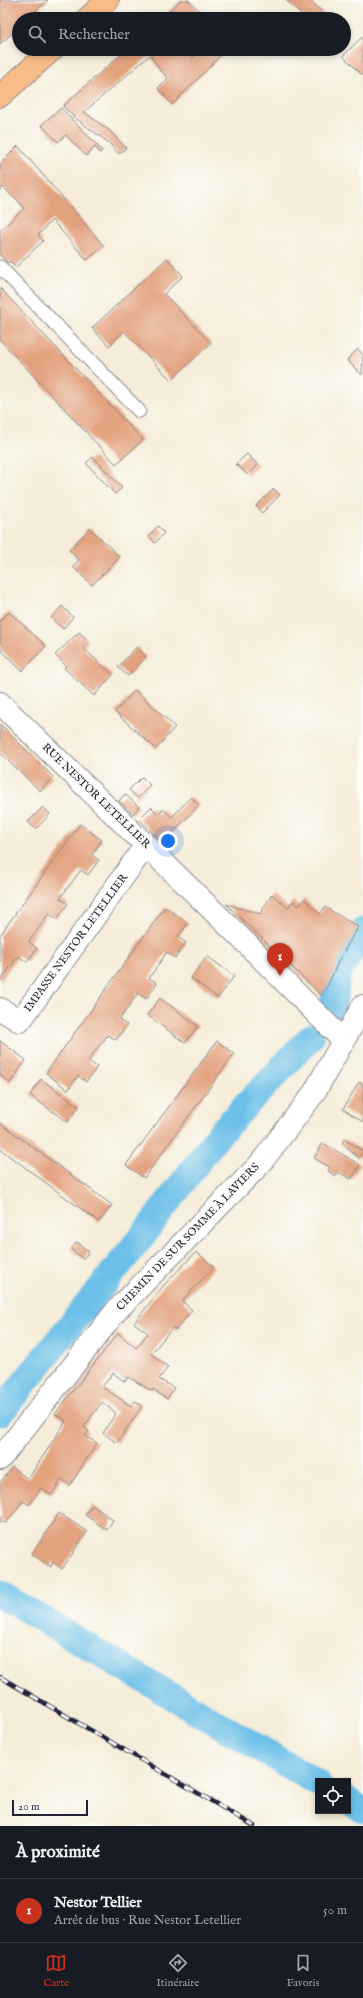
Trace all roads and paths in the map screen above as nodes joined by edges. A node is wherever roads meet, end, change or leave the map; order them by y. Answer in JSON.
{"nodes":[{"id":1,"x":108,"y":0,"type":"edge"},
{"id":2,"x":95,"y":12,"type":"edge"},
{"id":3,"x":45,"y":56,"type":"edge"},
{"id":4,"x":0,"y":96,"type":"edge"},
{"id":5,"x":0,"y":267,"type":"edge"},
{"id":6,"x":139,"y":411,"type":"dead end"},
{"id":7,"x":0,"y":703,"type":"edge"},
{"id":8,"x":146,"y":845,"type":"junction"},
{"id":9,"x":363,"y":1006,"type":"edge"},
{"id":10,"x":0,"y":1009,"type":"edge"},
{"id":11,"x":344,"y":1041,"type":"junction"},
{"id":12,"x":0,"y":1459,"type":"edge"}],
"edges":[{"from":1,"to":2,"type":"main road"},
{"from":3,"to":4,"type":"main road"},
{"from":5,"to":6,"type":"lane"},
{"from":7,"to":8,"type":"street","name":"RUE NESTOR LETELLIER"},
{"from":8,"to":10,"type":"street","name":"IMPASSE NESTOR LETELLIER"},
{"from":8,"to":11,"type":"street","name":"RUE NESTOR LETELLIER"},
{"from":9,"to":11,"type":"street","name":"CHEMIN DE SUR SOMME À LAVIERS"},
{"from":11,"to":12,"type":"street","name":"CHEMIN DE SUR SOMME À LAVIERS"}]}
